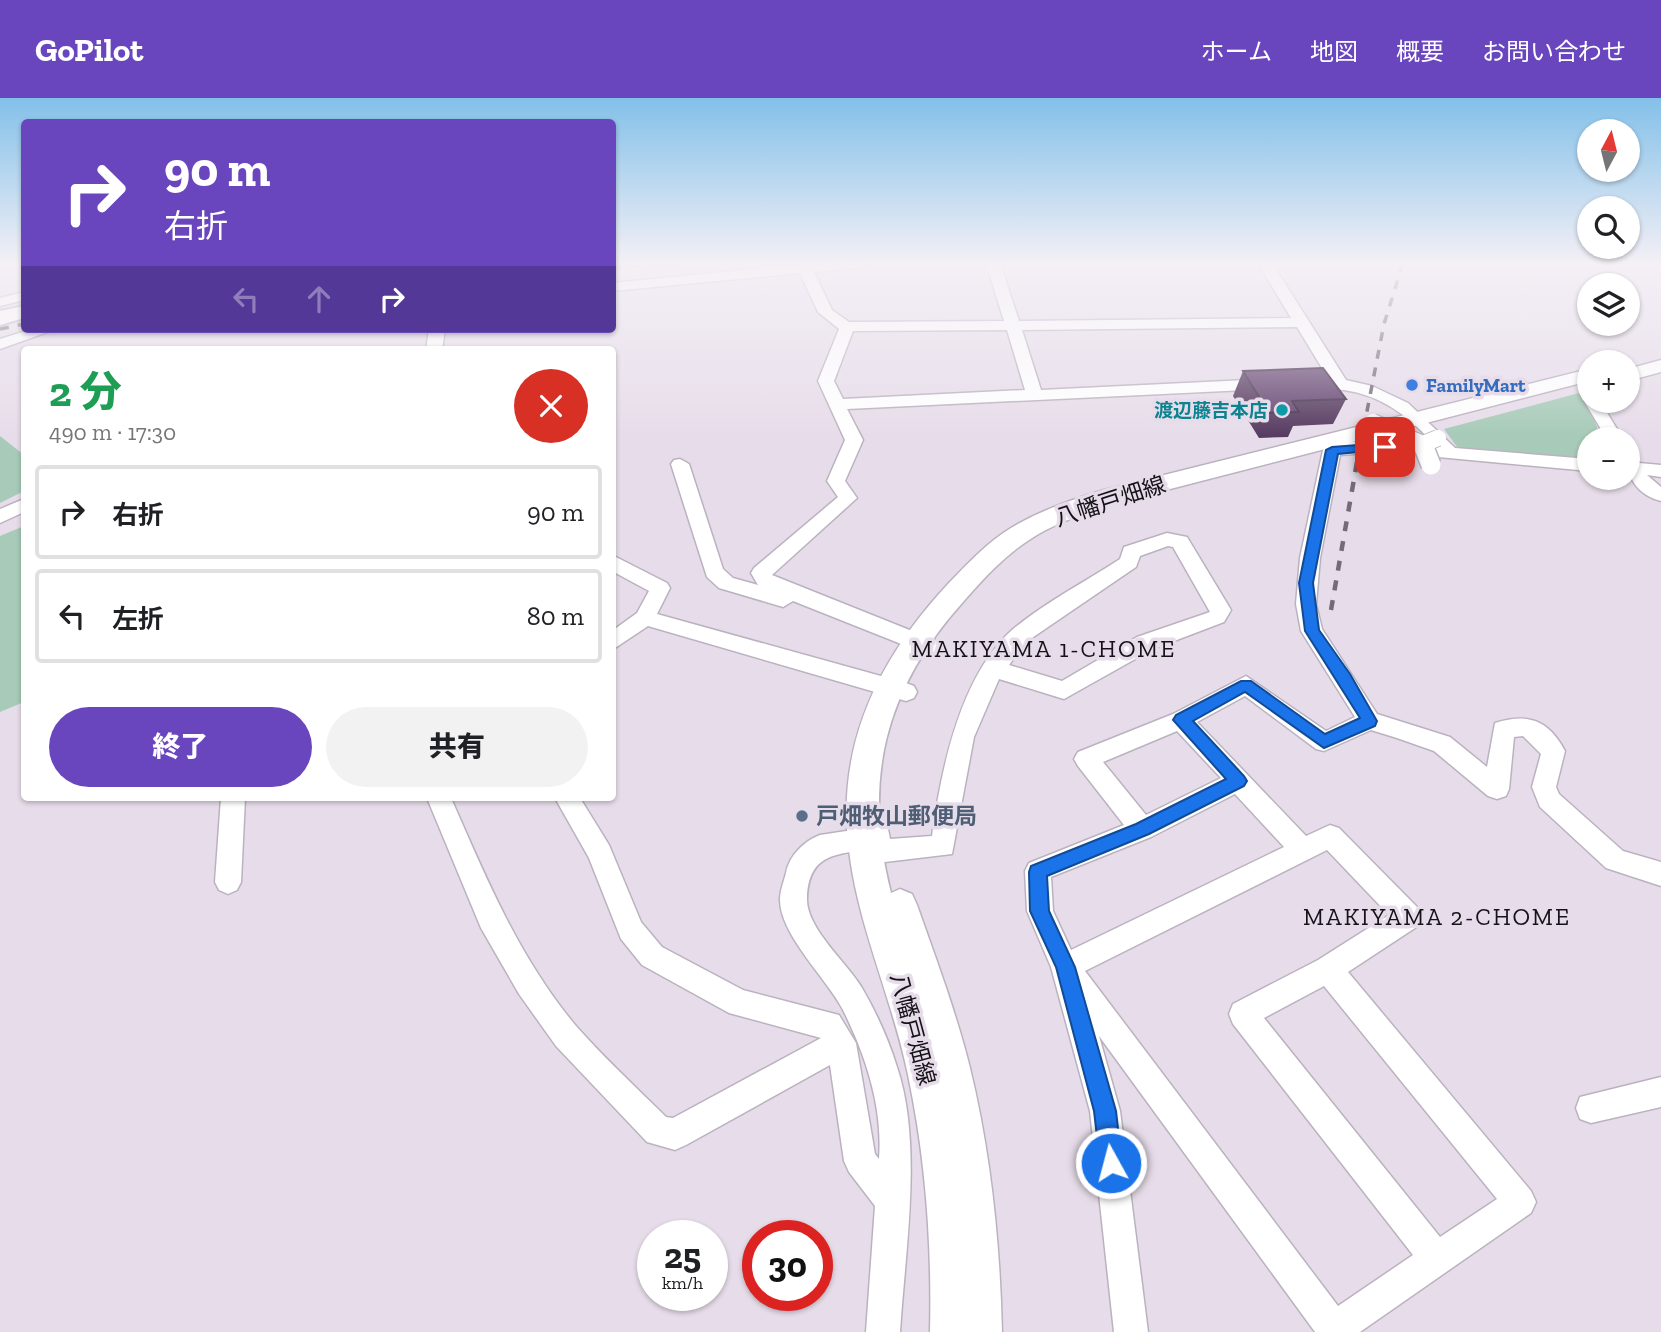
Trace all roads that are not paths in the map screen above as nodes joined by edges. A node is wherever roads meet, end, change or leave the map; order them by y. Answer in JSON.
{"nodes":[{"id":1,"x":834,"y":321,"type":"edge"},
{"id":2,"x":1011,"y":321,"type":"edge"},
{"id":3,"x":1303,"y":322,"type":"joint"},
{"id":4,"x":1013,"y":326,"type":"junction"},
{"id":5,"x":847,"y":327,"type":"junction"},
{"id":6,"x":32,"y":333,"type":"edge"},
{"id":7,"x":0,"y":342,"type":"edge"},
{"id":8,"x":1661,"y":356,"type":"edge"},
{"id":9,"x":1640,"y":362,"type":"edge"},
{"id":10,"x":1661,"y":366,"type":"edge"},
{"id":11,"x":1640,"y":372,"type":"edge"},
{"id":12,"x":1338,"y":381,"type":"junction"},
{"id":13,"x":1577,"y":391,"type":"edge"},
{"id":14,"x":1035,"y":395,"type":"junction"},
{"id":15,"x":837,"y":404,"type":"junction"},
{"id":16,"x":1373,"y":422,"type":"dead end"},
{"id":17,"x":1432,"y":436,"type":"junction"},
{"id":18,"x":1332,"y":450,"type":"junction"},
{"id":19,"x":1577,"y":463,"type":"edge"},
{"id":20,"x":680,"y":464,"type":"dead end"},
{"id":21,"x":1431,"y":465,"type":"dead end"},
{"id":22,"x":1640,"y":468,"type":"edge"},
{"id":23,"x":1661,"y":471,"type":"edge"},
{"id":24,"x":1640,"y":480,"type":"edge"},
{"id":25,"x":1661,"y":495,"type":"edge"},
{"id":26,"x":21,"y":506,"type":"edge"},
{"id":27,"x":0,"y":517,"type":"edge"},
{"id":28,"x":616,"y":564,"type":"edge"},
{"id":29,"x":820,"y":606,"type":"junction"},
{"id":30,"x":645,"y":618,"type":"junction"},
{"id":31,"x":616,"y":639,"type":"edge"},
{"id":32,"x":922,"y":644,"type":"junction"},
{"id":33,"x":994,"y":669,"type":"junction"},
{"id":34,"x":898,"y":690,"type":"junction"},
{"id":35,"x":1181,"y":720,"type":"junction"},
{"id":36,"x":1369,"y":721,"type":"junction"},
{"id":37,"x":1238,"y":781,"type":"junction"},
{"id":38,"x":233,"y":801,"type":"edge"},
{"id":39,"x":440,"y":801,"type":"edge"},
{"id":40,"x":569,"y":801,"type":"edge"},
{"id":41,"x":1142,"y":829,"type":"junction"},
{"id":42,"x":877,"y":842,"type":"junction"},
{"id":43,"x":1304,"y":851,"type":"junction"},
{"id":44,"x":1661,"y":874,"type":"edge"},
{"id":45,"x":228,"y":882,"type":"dead end"},
{"id":46,"x":1065,"y":967,"type":"junction"},
{"id":47,"x":1328,"y":969,"type":"junction"},
{"id":48,"x":841,"y":1043,"type":"junction"},
{"id":49,"x":1661,"y":1092,"type":"edge"},
{"id":50,"x":1591,"y":1108,"type":"dead end"},
{"id":51,"x":892,"y":1202,"type":"junction"},
{"id":52,"x":1438,"y":1261,"type":"junction"},
{"id":53,"x":883,"y":1332,"type":"edge"},
{"id":54,"x":953,"y":1332,"type":"edge"},
{"id":55,"x":979,"y":1332,"type":"edge"},
{"id":56,"x":1130,"y":1332,"type":"edge"}],
"edges":[{"from":1,"to":5,"type":"street"},
{"from":2,"to":4,"type":"street"},
{"from":3,"to":4,"type":"street"},
{"from":3,"to":12,"type":"street"},
{"from":4,"to":5,"type":"street"},
{"from":4,"to":14,"type":"street"},
{"from":5,"to":15,"type":"street"},
{"from":6,"to":7,"type":"street"},
{"from":8,"to":9,"type":"main road"},
{"from":10,"to":11,"type":"main road"},
{"from":12,"to":14,"type":"street"},
{"from":12,"to":17,"type":"street"},
{"from":13,"to":17,"type":"main road","name":"八幡戸畑線"},
{"from":14,"to":15,"type":"street"},
{"from":15,"to":29,"type":"street"},
{"from":16,"to":17,"type":"street","bridge":true},
{"from":17,"to":18,"type":"main road","name":"八幡戸畑線"},
{"from":17,"to":19,"type":"street"},
{"from":17,"to":21,"type":"street","bridge":true},
{"from":17,"to":32,"type":"main road","name":"八幡戸畑線"},
{"from":18,"to":32,"type":"main road","name":"八幡戸畑線"},
{"from":18,"to":36,"type":"street"},
{"from":20,"to":29,"type":"street"},
{"from":22,"to":23,"type":"street"},
{"from":24,"to":25,"type":"street"},
{"from":26,"to":27,"type":"street"},
{"from":28,"to":30,"type":"street"},
{"from":29,"to":32,"type":"street"},
{"from":30,"to":31,"type":"street"},
{"from":30,"to":34,"type":"street"},
{"from":32,"to":34,"type":"main road","name":"八幡戸畑線"},
{"from":33,"to":33,"type":"street"},
{"from":33,"to":42,"type":"street"},
{"from":34,"to":42,"type":"main road","name":"八幡戸畑線"},
{"from":35,"to":36,"type":"street"},
{"from":35,"to":37,"type":"street"},
{"from":35,"to":41,"type":"street"},
{"from":36,"to":44,"type":"street"},
{"from":37,"to":41,"type":"street"},
{"from":37,"to":43,"type":"street"},
{"from":38,"to":45,"type":"street"},
{"from":39,"to":48,"type":"street"},
{"from":40,"to":48,"type":"street"},
{"from":41,"to":46,"type":"street"},
{"from":42,"to":51,"type":"street"},
{"from":42,"to":54,"type":"main road","name":"八幡戸畑線"},
{"from":42,"to":55,"type":"main road","name":"八幡戸畑線"},
{"from":43,"to":46,"type":"street"},
{"from":43,"to":47,"type":"street"},
{"from":46,"to":52,"type":"street"},
{"from":46,"to":56,"type":"street"},
{"from":47,"to":52,"type":"street"},
{"from":47,"to":52,"type":"street"},
{"from":48,"to":51,"type":"street"},
{"from":49,"to":50,"type":"street"},
{"from":51,"to":53,"type":"street"}]}
